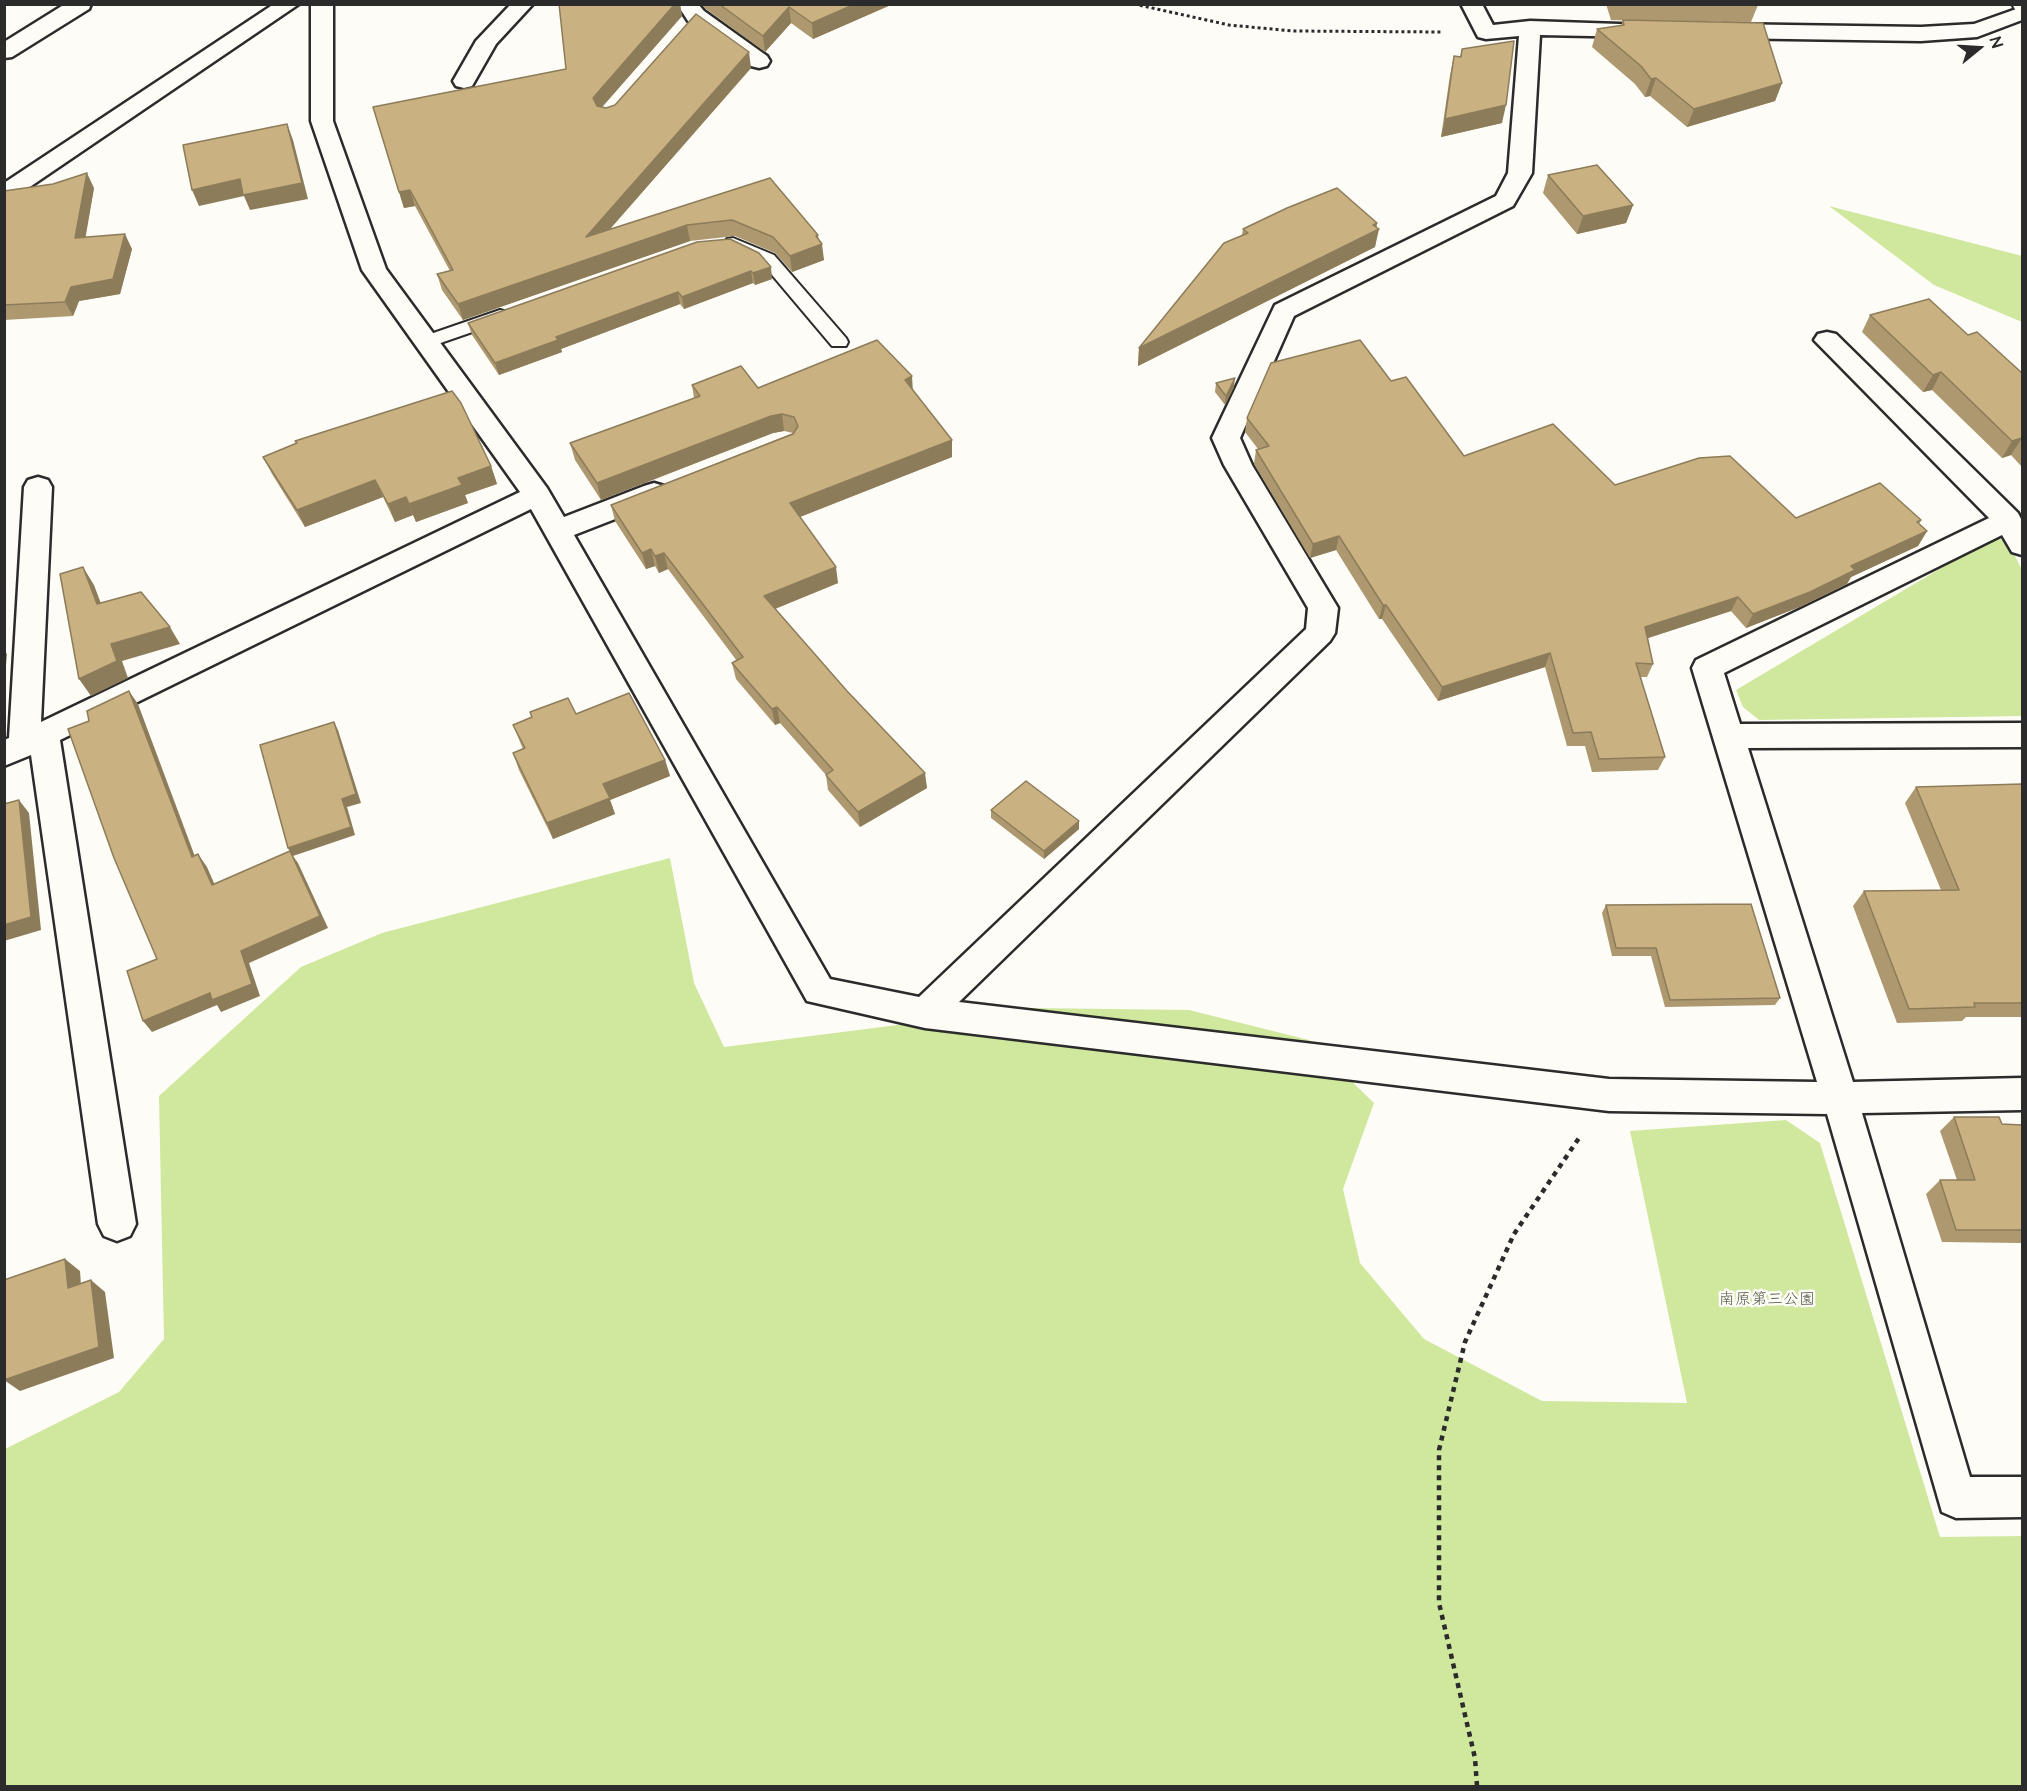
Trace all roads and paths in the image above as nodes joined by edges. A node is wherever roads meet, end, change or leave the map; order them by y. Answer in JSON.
{"nodes":[{"id":1,"x":81,"y":4,"type":"edge"},
{"id":2,"x":289,"y":4,"type":"edge"},
{"id":3,"x":322,"y":4,"type":"edge"},
{"id":4,"x":524,"y":4,"type":"edge"},
{"id":5,"x":1134,"y":4,"type":"edge"},
{"id":6,"x":1471,"y":4,"type":"edge"},
{"id":7,"x":2019,"y":4,"type":"edge"},
{"id":8,"x":2022,"y":8,"type":"edge"},
{"id":9,"x":692,"y":10,"type":"edge"},
{"id":10,"x":2022,"y":13,"type":"edge"},
{"id":11,"x":1530,"y":28,"type":"junction"},
{"id":12,"x":1660,"y":30,"type":"edge"},
{"id":13,"x":1707,"y":31,"type":"edge"},
{"id":14,"x":1486,"y":32,"type":"junction"},
{"id":15,"x":680,"y":34,"type":"edge"},
{"id":16,"x":4,"y":52,"type":"edge"},
{"id":17,"x":759,"y":61,"type":"dead end"},
{"id":18,"x":464,"y":81,"type":"dead end"},
{"id":19,"x":4,"y":194,"type":"edge"},
{"id":20,"x":715,"y":245,"type":"edge"},
{"id":21,"x":516,"y":310,"type":"edge"},
{"id":22,"x":1827,"y":340,"type":"dead end"},
{"id":23,"x":426,"y":342,"type":"junction"},
{"id":24,"x":839,"y":342,"type":"dead end"},
{"id":25,"x":676,"y":484,"type":"edge"},
{"id":26,"x":38,"y":487,"type":"dead end"},
{"id":27,"x":537,"y":495,"type":"junction"},
{"id":28,"x":2008,"y":520,"type":"junction"},
{"id":29,"x":557,"y":531,"type":"junction"},
{"id":30,"x":2022,"y":545,"type":"edge"},
{"id":31,"x":2022,"y":735,"type":"edge"},
{"id":32,"x":1729,"y":736,"type":"junction"},
{"id":33,"x":24,"y":744,"type":"edge"},
{"id":34,"x":925,"y":1013,"type":"junction"},
{"id":35,"x":1609,"y":1095,"type":"junction"},
{"id":36,"x":2022,"y":1095,"type":"edge"},
{"id":37,"x":1840,"y":1098,"type":"junction"},
{"id":38,"x":117,"y":1224,"type":"dead end"},
{"id":39,"x":2022,"y":1497,"type":"edge"},
{"id":40,"x":1477,"y":1786,"type":"edge"}],
"edges":[{"from":1,"to":16,"type":"street"},
{"from":2,"to":19,"type":"street"},
{"from":3,"to":23,"type":"street"},
{"from":4,"to":18,"type":"street"},
{"from":5,"to":14,"type":"path"},
{"from":6,"to":14,"type":"street"},
{"from":7,"to":8,"type":"lane"},
{"from":9,"to":15,"type":"street"},
{"from":9,"to":17,"type":"street"},
{"from":10,"to":13,"type":"street"},
{"from":11,"to":12,"type":"street"},
{"from":11,"to":14,"type":"street"},
{"from":11,"to":34,"type":"street"},
{"from":20,"to":24,"type":"lane"},
{"from":21,"to":23,"type":"lane"},
{"from":22,"to":28,"type":"street"},
{"from":23,"to":27,"type":"street"},
{"from":25,"to":29,"type":"street"},
{"from":26,"to":33,"type":"street"},
{"from":27,"to":29,"type":"street"},
{"from":27,"to":33,"type":"street"},
{"from":28,"to":30,"type":"street"},
{"from":28,"to":32,"type":"street"},
{"from":29,"to":34,"type":"street"},
{"from":31,"to":32,"type":"street"},
{"from":32,"to":37,"type":"street"},
{"from":33,"to":38,"type":"street"},
{"from":34,"to":35,"type":"street"},
{"from":35,"to":37,"type":"street"},
{"from":35,"to":40,"type":"path"},
{"from":36,"to":37,"type":"street"},
{"from":37,"to":39,"type":"street"}]}
